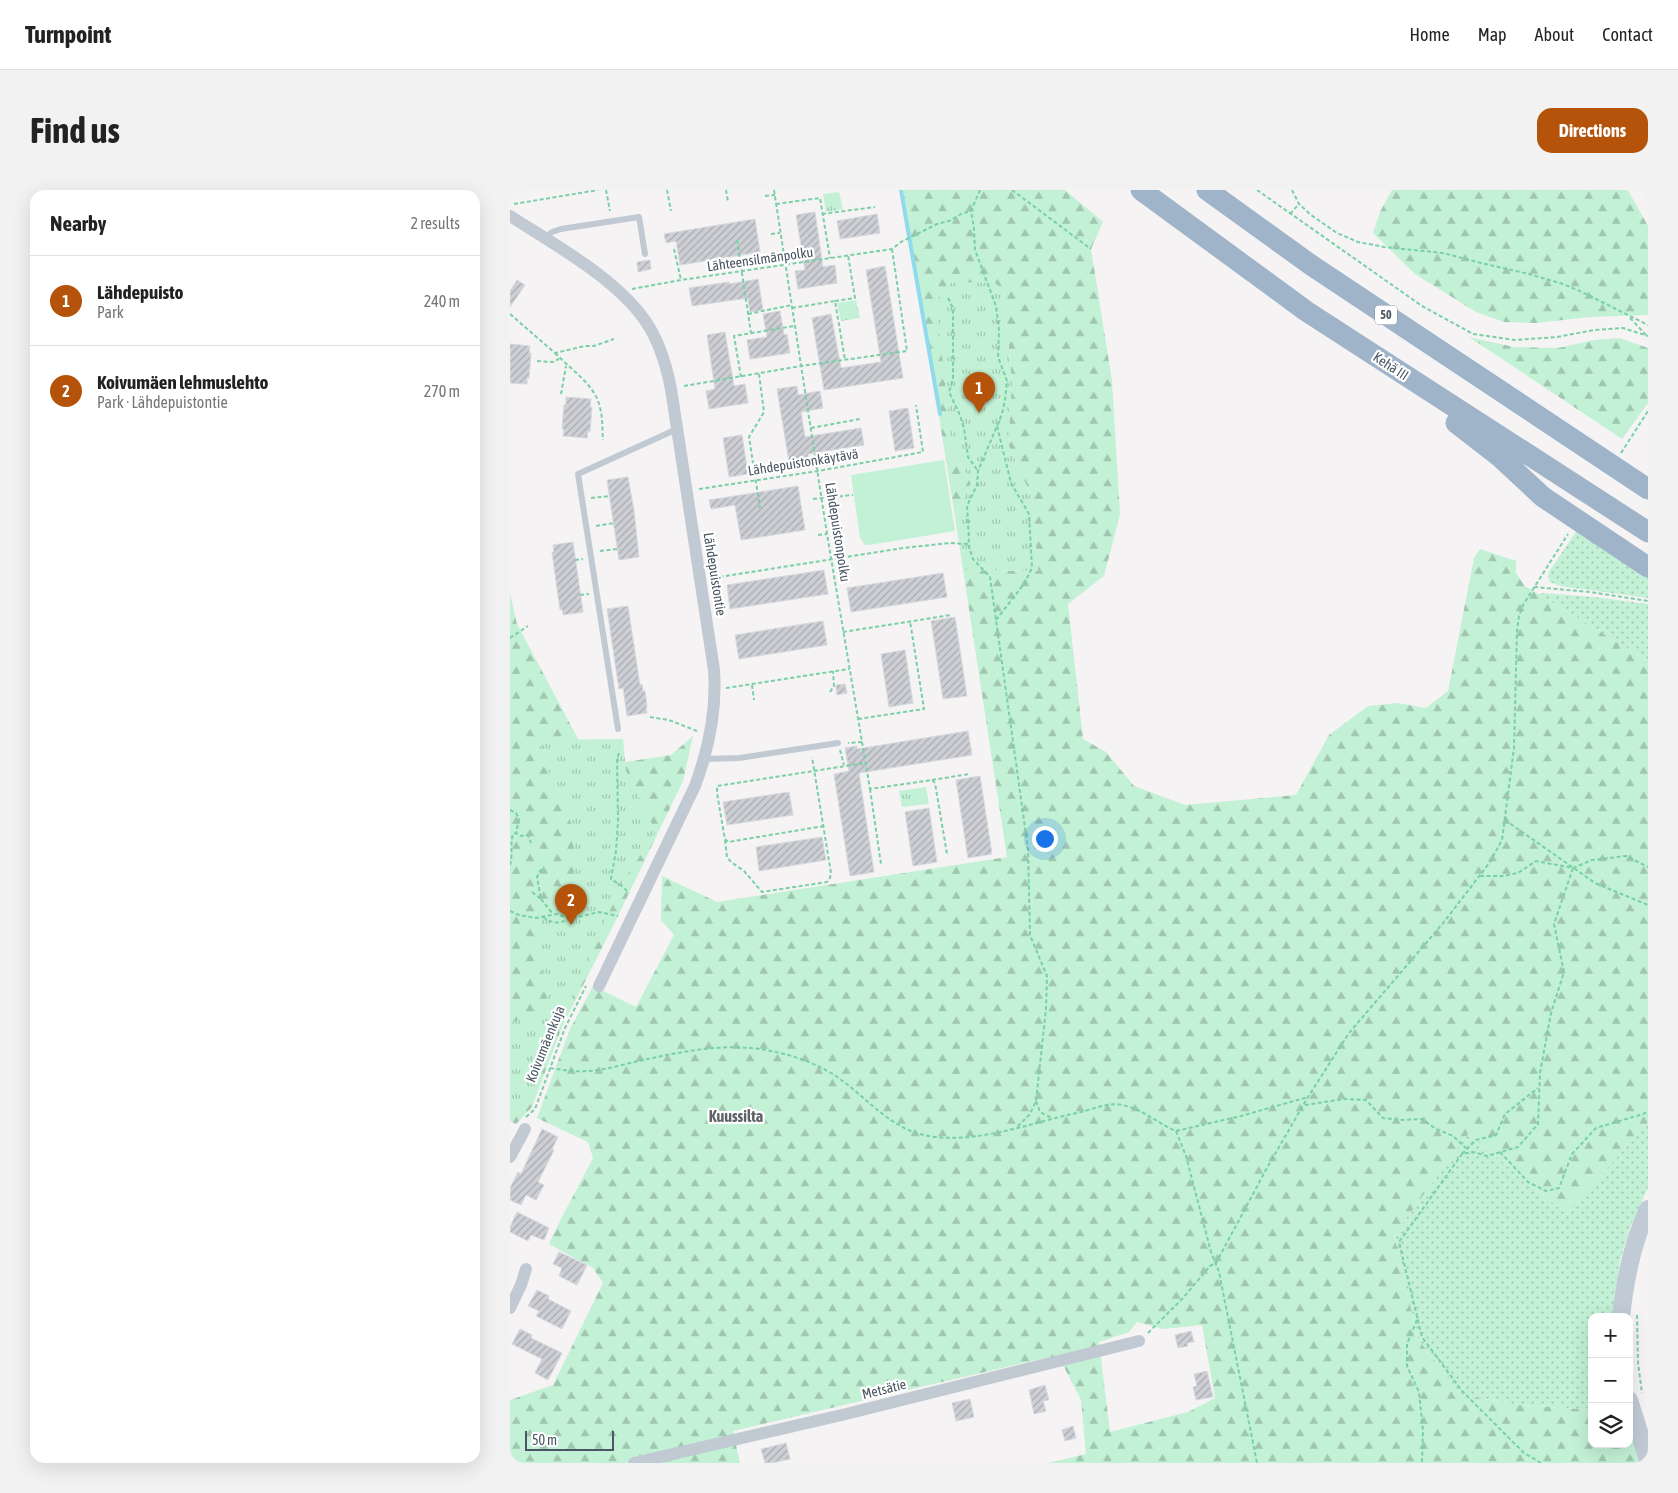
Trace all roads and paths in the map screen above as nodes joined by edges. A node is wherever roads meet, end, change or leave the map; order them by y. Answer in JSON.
{"nodes":[{"id":1,"x":598,"y":190,"type":"edge"},
{"id":2,"x":606,"y":190,"type":"edge"},
{"id":3,"x":667,"y":190,"type":"edge"},
{"id":4,"x":726,"y":190,"type":"edge"},
{"id":5,"x":774,"y":190,"type":"edge"},
{"id":6,"x":980,"y":190,"type":"edge"},
{"id":7,"x":1012,"y":190,"type":"edge"},
{"id":8,"x":1141,"y":190,"type":"edge"},
{"id":9,"x":1207,"y":190,"type":"edge"},
{"id":10,"x":1257,"y":190,"type":"edge"},
{"id":11,"x":1292,"y":190,"type":"edge"},
{"id":12,"x":774,"y":195,"type":"junction"},
{"id":13,"x":765,"y":196,"type":"dead end"},
{"id":14,"x":728,"y":202,"type":"dead end"},
{"id":15,"x":519,"y":203,"type":"dead end"},
{"id":16,"x":776,"y":204,"type":"junction"},
{"id":17,"x":1299,"y":204,"type":"junction"},
{"id":18,"x":875,"y":207,"type":"dead end"},
{"id":19,"x":670,"y":211,"type":"dead end"},
{"id":20,"x":971,"y":211,"type":"junction"},
{"id":21,"x":822,"y":214,"type":"junction"},
{"id":22,"x":1290,"y":214,"type":"junction"},
{"id":23,"x":510,"y":216,"type":"edge"},
{"id":24,"x":611,"y":221,"type":"junction"},
{"id":25,"x":780,"y":232,"type":"junction"},
{"id":26,"x":771,"y":234,"type":"dead end"},
{"id":27,"x":545,"y":238,"type":"junction"},
{"id":28,"x":737,"y":240,"type":"dead end"},
{"id":29,"x":674,"y":249,"type":"dead end"},
{"id":30,"x":892,"y":249,"type":"junction"},
{"id":31,"x":1091,"y":249,"type":"dead end"},
{"id":32,"x":645,"y":254,"type":"dead end"},
{"id":33,"x":848,"y":256,"type":"junction"},
{"id":34,"x":830,"y":259,"type":"junction"},
{"id":35,"x":785,"y":265,"type":"junction"},
{"id":36,"x":742,"y":272,"type":"junction"},
{"id":37,"x":681,"y":280,"type":"junction"},
{"id":38,"x":631,"y":290,"type":"dead end"},
{"id":39,"x":948,"y":298,"type":"dead end"},
{"id":40,"x":835,"y":301,"type":"junction"},
{"id":41,"x":792,"y":306,"type":"junction"},
{"id":42,"x":1306,"y":311,"type":"junction"},
{"id":43,"x":510,"y":314,"type":"edge"},
{"id":44,"x":748,"y":314,"type":"junction"},
{"id":45,"x":1626,"y":315,"type":"junction"},
{"id":46,"x":1648,"y":325,"type":"edge"},
{"id":47,"x":795,"y":326,"type":"junction"},
{"id":48,"x":751,"y":333,"type":"junction"},
{"id":49,"x":1648,"y":336,"type":"edge"},
{"id":50,"x":614,"y":339,"type":"dead end"},
{"id":51,"x":555,"y":353,"type":"junction"},
{"id":52,"x":560,"y":359,"type":"junction"},
{"id":53,"x":845,"y":360,"type":"junction"},
{"id":54,"x":537,"y":361,"type":"dead end"},
{"id":55,"x":566,"y":366,"type":"junction"},
{"id":56,"x":801,"y":366,"type":"junction"},
{"id":57,"x":759,"y":374,"type":"junction"},
{"id":58,"x":741,"y":377,"type":"junction"},
{"id":59,"x":670,"y":389,"type":"junction"},
{"id":60,"x":561,"y":394,"type":"dead end"},
{"id":61,"x":916,"y":405,"type":"dead end"},
{"id":62,"x":860,"y":419,"type":"dead end"},
{"id":63,"x":997,"y":426,"type":"junction"},
{"id":64,"x":811,"y":428,"type":"junction"},
{"id":65,"x":677,"y":430,"type":"junction"},
{"id":66,"x":603,"y":440,"type":"dead end"},
{"id":67,"x":818,"y":470,"type":"junction"},
{"id":68,"x":978,"y":471,"type":"junction"},
{"id":69,"x":756,"y":480,"type":"junction"},
{"id":70,"x":1648,"y":489,"type":"edge"},
{"id":71,"x":686,"y":490,"type":"junction"},
{"id":72,"x":854,"y":495,"type":"dead end"},
{"id":73,"x":610,"y":496,"type":"dead end"},
{"id":74,"x":822,"y":498,"type":"junction"},
{"id":75,"x":812,"y":499,"type":"dead end"},
{"id":76,"x":582,"y":500,"type":"junction"},
{"id":77,"x":760,"y":508,"type":"dead end"},
{"id":78,"x":614,"y":523,"type":"dead end"},
{"id":79,"x":586,"y":527,"type":"junction"},
{"id":80,"x":1647,"y":532,"type":"edge"},
{"id":81,"x":827,"y":534,"type":"junction"},
{"id":82,"x":818,"y":535,"type":"dead end"},
{"id":83,"x":968,"y":544,"type":"junction"},
{"id":84,"x":617,"y":549,"type":"dead end"},
{"id":85,"x":590,"y":552,"type":"junction"},
{"id":86,"x":832,"y":559,"type":"junction"},
{"id":87,"x":1551,"y":561,"type":"dead end"},
{"id":88,"x":1648,"y":567,"type":"edge"},
{"id":89,"x":701,"y":580,"type":"junction"},
{"id":90,"x":1534,"y":587,"type":"junction"},
{"id":91,"x":1648,"y":601,"type":"edge"},
{"id":92,"x":951,"y":615,"type":"dead end"},
{"id":93,"x":996,"y":620,"type":"junction"},
{"id":94,"x":910,"y":621,"type":"junction"},
{"id":95,"x":528,"y":626,"type":"dead end"},
{"id":96,"x":843,"y":632,"type":"junction"},
{"id":97,"x":510,"y":638,"type":"edge"},
{"id":98,"x":849,"y":669,"type":"junction"},
{"id":99,"x":833,"y":671,"type":"junction"},
{"id":100,"x":752,"y":685,"type":"junction"},
{"id":101,"x":716,"y":690,"type":"junction"},
{"id":102,"x":830,"y":692,"type":"dead end"},
{"id":103,"x":754,"y":700,"type":"dead end"},
{"id":104,"x":650,"y":717,"type":"dead end"},
{"id":105,"x":858,"y":719,"type":"junction"},
{"id":106,"x":618,"y":729,"type":"dead end"},
{"id":107,"x":700,"y":732,"type":"dead end"},
{"id":108,"x":862,"y":742,"type":"junction"},
{"id":109,"x":838,"y":743,"type":"junction"},
{"id":110,"x":811,"y":747,"type":"junction"},
{"id":111,"x":618,"y":754,"type":"dead end"},
{"id":112,"x":705,"y":760,"type":"junction"},
{"id":113,"x":865,"y":763,"type":"junction"},
{"id":114,"x":844,"y":765,"type":"junction"},
{"id":115,"x":814,"y":770,"type":"junction"},
{"id":116,"x":969,"y":774,"type":"dead end"},
{"id":117,"x":932,"y":780,"type":"junction"},
{"id":118,"x":870,"y":789,"type":"junction"},
{"id":119,"x":510,"y":810,"type":"edge"},
{"id":120,"x":1505,"y":820,"type":"junction"},
{"id":121,"x":824,"y":826,"type":"junction"},
{"id":122,"x":516,"y":832,"type":"junction"},
{"id":123,"x":725,"y":839,"type":"junction"},
{"id":124,"x":531,"y":844,"type":"dead end"},
{"id":125,"x":947,"y":854,"type":"dead end"},
{"id":126,"x":510,"y":864,"type":"edge"},
{"id":127,"x":882,"y":864,"type":"dead end"},
{"id":128,"x":544,"y":867,"type":"dead end"},
{"id":129,"x":1648,"y":867,"type":"edge"},
{"id":130,"x":1573,"y":868,"type":"junction"},
{"id":131,"x":1480,"y":876,"type":"junction"},
{"id":132,"x":532,"y":892,"type":"dead end"},
{"id":133,"x":631,"y":897,"type":"dead end"},
{"id":134,"x":541,"y":899,"type":"junction"},
{"id":135,"x":1648,"y":905,"type":"edge"},
{"id":136,"x":510,"y":911,"type":"edge"},
{"id":137,"x":553,"y":914,"type":"junction"},
{"id":138,"x":543,"y":917,"type":"junction"},
{"id":139,"x":622,"y":917,"type":"dead end"},
{"id":140,"x":570,"y":919,"type":"junction"},
{"id":141,"x":594,"y":983,"type":"joint"},
{"id":142,"x":550,"y":1068,"type":"junction"},
{"id":143,"x":1539,"y":1087,"type":"junction"},
{"id":144,"x":1308,"y":1097,"type":"junction"},
{"id":145,"x":1036,"y":1101,"type":"junction"},
{"id":146,"x":1303,"y":1105,"type":"junction"},
{"id":147,"x":1648,"y":1110,"type":"edge"},
{"id":148,"x":1053,"y":1118,"type":"junction"},
{"id":149,"x":1016,"y":1128,"type":"junction"},
{"id":150,"x":524,"y":1131,"type":"joint"},
{"id":151,"x":1176,"y":1131,"type":"junction"},
{"id":152,"x":1467,"y":1148,"type":"junction"},
{"id":153,"x":1500,"y":1152,"type":"junction"},
{"id":154,"x":1462,"y":1154,"type":"junction"},
{"id":155,"x":510,"y":1157,"type":"edge"},
{"id":156,"x":1648,"y":1209,"type":"edge"},
{"id":157,"x":1216,"y":1263,"type":"junction"},
{"id":158,"x":526,"y":1269,"type":"dead end"},
{"id":159,"x":1638,"y":1307,"type":"dead end"},
{"id":160,"x":510,"y":1308,"type":"edge"},
{"id":161,"x":1621,"y":1313,"type":"edge"},
{"id":162,"x":1418,"y":1319,"type":"junction"},
{"id":163,"x":1139,"y":1341,"type":"joint"},
{"id":164,"x":1637,"y":1399,"type":"edge"},
{"id":165,"x":1648,"y":1460,"type":"edge"},
{"id":166,"x":634,"y":1463,"type":"edge"},
{"id":167,"x":1257,"y":1463,"type":"edge"},
{"id":168,"x":1422,"y":1463,"type":"edge"},
{"id":169,"x":1541,"y":1463,"type":"edge"}],
"edges":[{"from":1,"to":15,"type":"path"},
{"from":2,"to":24,"type":"path"},
{"from":3,"to":19,"type":"path"},
{"from":4,"to":14,"type":"path"},
{"from":5,"to":12,"type":"path","name":"Lähdepuistonpolku"},
{"from":6,"to":20,"type":"path"},
{"from":7,"to":31,"type":"path"},
{"from":8,"to":42,"type":"highway","name":"Kehä III"},
{"from":9,"to":70,"type":"highway","number":"50"},
{"from":10,"to":22,"type":"path"},
{"from":11,"to":17,"type":"path"},
{"from":12,"to":13,"type":"path"},
{"from":12,"to":16,"type":"path","name":"Lähdepuistonpolku"},
{"from":16,"to":21,"type":"path"},
{"from":16,"to":25,"type":"path","name":"Lähdepuistonpolku"},
{"from":17,"to":22,"type":"path"},
{"from":17,"to":45,"type":"path"},
{"from":18,"to":21,"type":"path"},
{"from":20,"to":30,"type":"path"},
{"from":20,"to":63,"type":"path"},
{"from":21,"to":34,"type":"path"},
{"from":22,"to":49,"type":"path"},
{"from":23,"to":27,"type":"street","name":"Lähdepuistontie"},
{"from":24,"to":27,"type":"lane"},
{"from":24,"to":32,"type":"lane"},
{"from":25,"to":26,"type":"path"},
{"from":25,"to":35,"type":"path","name":"Lähdepuistonpolku"},
{"from":27,"to":59,"type":"street","name":"Lähdepuistontie"},
{"from":28,"to":36,"type":"path"},
{"from":29,"to":37,"type":"path"},
{"from":30,"to":33,"type":"path","name":"Lähteensilmänpolku"},
{"from":30,"to":53,"type":"path"},
{"from":33,"to":34,"type":"path","name":"Lähteensilmänpolku"},
{"from":33,"to":40,"type":"path"},
{"from":34,"to":35,"type":"path","name":"Lähteensilmänpolku"},
{"from":35,"to":36,"type":"path","name":"Lähteensilmänpolku"},
{"from":35,"to":41,"type":"path","name":"Lähdepuistonpolku"},
{"from":36,"to":37,"type":"path","name":"Lähteensilmänpolku"},
{"from":36,"to":44,"type":"path"},
{"from":37,"to":38,"type":"path","name":"Lähteensilmänpolku"},
{"from":39,"to":68,"type":"path"},
{"from":40,"to":41,"type":"path"},
{"from":40,"to":53,"type":"path"},
{"from":41,"to":44,"type":"path"},
{"from":41,"to":47,"type":"path","name":"Lähdepuistonpolku"},
{"from":42,"to":80,"type":"highway","name":"Kehä III"},
{"from":42,"to":88,"type":"highway"},
{"from":43,"to":51,"type":"path"},
{"from":44,"to":48,"type":"path"},
{"from":45,"to":46,"type":"path"},
{"from":45,"to":49,"type":"path"},
{"from":47,"to":48,"type":"path"},
{"from":47,"to":56,"type":"path","name":"Lähdepuistonpolku"},
{"from":48,"to":58,"type":"path"},
{"from":50,"to":51,"type":"path"},
{"from":51,"to":52,"type":"path"},
{"from":52,"to":54,"type":"path"},
{"from":52,"to":55,"type":"path"},
{"from":53,"to":56,"type":"path"},
{"from":55,"to":60,"type":"path"},
{"from":55,"to":66,"type":"path"},
{"from":56,"to":57,"type":"path"},
{"from":56,"to":64,"type":"path","name":"Lähdepuistonpolku"},
{"from":57,"to":58,"type":"path"},
{"from":57,"to":69,"type":"path"},
{"from":58,"to":59,"type":"path"},
{"from":59,"to":65,"type":"street","name":"Lähdepuistontie"},
{"from":61,"to":67,"type":"path","name":"Lähdepuistonkäytävä"},
{"from":62,"to":64,"type":"path"},
{"from":63,"to":68,"type":"path"},
{"from":63,"to":93,"type":"path"},
{"from":64,"to":67,"type":"path","name":"Lähdepuistonpolku"},
{"from":65,"to":71,"type":"street","name":"Lähdepuistontie"},
{"from":65,"to":76,"type":"lane"},
{"from":67,"to":69,"type":"path","name":"Lähdepuistonkäytävä"},
{"from":67,"to":74,"type":"path","name":"Lähdepuistonpolku"},
{"from":68,"to":83,"type":"path"},
{"from":69,"to":71,"type":"path","name":"Lähdepuistonkäytävä"},
{"from":69,"to":77,"type":"path"},
{"from":71,"to":89,"type":"street","name":"Lähdepuistontie"},
{"from":72,"to":74,"type":"path"},
{"from":73,"to":76,"type":"path"},
{"from":74,"to":75,"type":"path"},
{"from":74,"to":81,"type":"path","name":"Lähdepuistonpolku"},
{"from":76,"to":79,"type":"lane"},
{"from":78,"to":79,"type":"path"},
{"from":79,"to":85,"type":"lane"},
{"from":81,"to":82,"type":"path"},
{"from":81,"to":86,"type":"path","name":"Lähdepuistonpolku"},
{"from":83,"to":86,"type":"path"},
{"from":83,"to":93,"type":"path"},
{"from":84,"to":85,"type":"path"},
{"from":85,"to":106,"type":"lane"},
{"from":86,"to":89,"type":"path"},
{"from":86,"to":96,"type":"path","name":"Lähdepuistonpolku"},
{"from":87,"to":90,"type":"path"},
{"from":89,"to":101,"type":"street","name":"Lähdepuistontie"},
{"from":90,"to":91,"type":"path"},
{"from":90,"to":120,"type":"path"},
{"from":92,"to":94,"type":"path"},
{"from":93,"to":145,"type":"path"},
{"from":94,"to":96,"type":"path"},
{"from":94,"to":105,"type":"path"},
{"from":95,"to":97,"type":"path"},
{"from":96,"to":98,"type":"path","name":"Lähdepuistonpolku"},
{"from":98,"to":99,"type":"path"},
{"from":98,"to":105,"type":"path","name":"Lähdepuistonpolku"},
{"from":99,"to":100,"type":"path"},
{"from":99,"to":102,"type":"path"},
{"from":100,"to":101,"type":"path"},
{"from":100,"to":103,"type":"path"},
{"from":101,"to":112,"type":"street","name":"Lähdepuistontie"},
{"from":104,"to":107,"type":"path"},
{"from":105,"to":108,"type":"path","name":"Lähdepuistonpolku"},
{"from":108,"to":109,"type":"path"},
{"from":108,"to":113,"type":"path","name":"Lähdepuistonpolku"},
{"from":109,"to":110,"type":"lane"},
{"from":109,"to":114,"type":"path"},
{"from":110,"to":112,"type":"lane"},
{"from":110,"to":115,"type":"path"},
{"from":111,"to":133,"type":"path"},
{"from":112,"to":141,"type":"street","name":"Lähdepuistontie"},
{"from":113,"to":114,"type":"path"},
{"from":113,"to":118,"type":"path","name":"Lähdepuistonpolku"},
{"from":114,"to":115,"type":"path"},
{"from":115,"to":121,"type":"path"},
{"from":115,"to":123,"type":"path"},
{"from":116,"to":117,"type":"path"},
{"from":117,"to":118,"type":"path"},
{"from":117,"to":125,"type":"path"},
{"from":118,"to":127,"type":"path","name":"Lähdepuistonpolku"},
{"from":119,"to":122,"type":"path"},
{"from":120,"to":130,"type":"path"},
{"from":120,"to":131,"type":"path"},
{"from":121,"to":123,"type":"path"},
{"from":121,"to":123,"type":"path"},
{"from":122,"to":124,"type":"path"},
{"from":122,"to":126,"type":"path"},
{"from":128,"to":134,"type":"path"},
{"from":129,"to":130,"type":"path"},
{"from":130,"to":131,"type":"path"},
{"from":130,"to":135,"type":"path"},
{"from":130,"to":143,"type":"path"},
{"from":131,"to":144,"type":"path"},
{"from":132,"to":134,"type":"path"},
{"from":134,"to":137,"type":"path"},
{"from":136,"to":138,"type":"path"},
{"from":137,"to":138,"type":"path"},
{"from":137,"to":140,"type":"path"},
{"from":138,"to":140,"type":"path"},
{"from":139,"to":140,"type":"path"},
{"from":141,"to":142,"type":"path","name":"Koivumäenkuja"},
{"from":142,"to":149,"type":"path"},
{"from":142,"to":150,"type":"path","name":"Koivumäenkuja"},
{"from":143,"to":152,"type":"path"},
{"from":143,"to":153,"type":"path"},
{"from":144,"to":146,"type":"path"},
{"from":144,"to":151,"type":"path"},
{"from":145,"to":148,"type":"path"},
{"from":145,"to":149,"type":"path"},
{"from":146,"to":152,"type":"path"},
{"from":146,"to":157,"type":"path"},
{"from":147,"to":153,"type":"path"},
{"from":148,"to":149,"type":"path"},
{"from":148,"to":151,"type":"path"},
{"from":150,"to":155,"type":"street"},
{"from":151,"to":157,"type":"path"},
{"from":152,"to":154,"type":"path"},
{"from":153,"to":154,"type":"path"},
{"from":154,"to":162,"type":"path"},
{"from":156,"to":161,"type":"main road"},
{"from":157,"to":163,"type":"path"},
{"from":157,"to":167,"type":"path"},
{"from":158,"to":160,"type":"street"},
{"from":159,"to":164,"type":"path"},
{"from":162,"to":168,"type":"path"},
{"from":162,"to":169,"type":"path"},
{"from":163,"to":166,"type":"street","name":"Metsätie"},
{"from":164,"to":165,"type":"main road"}]}
